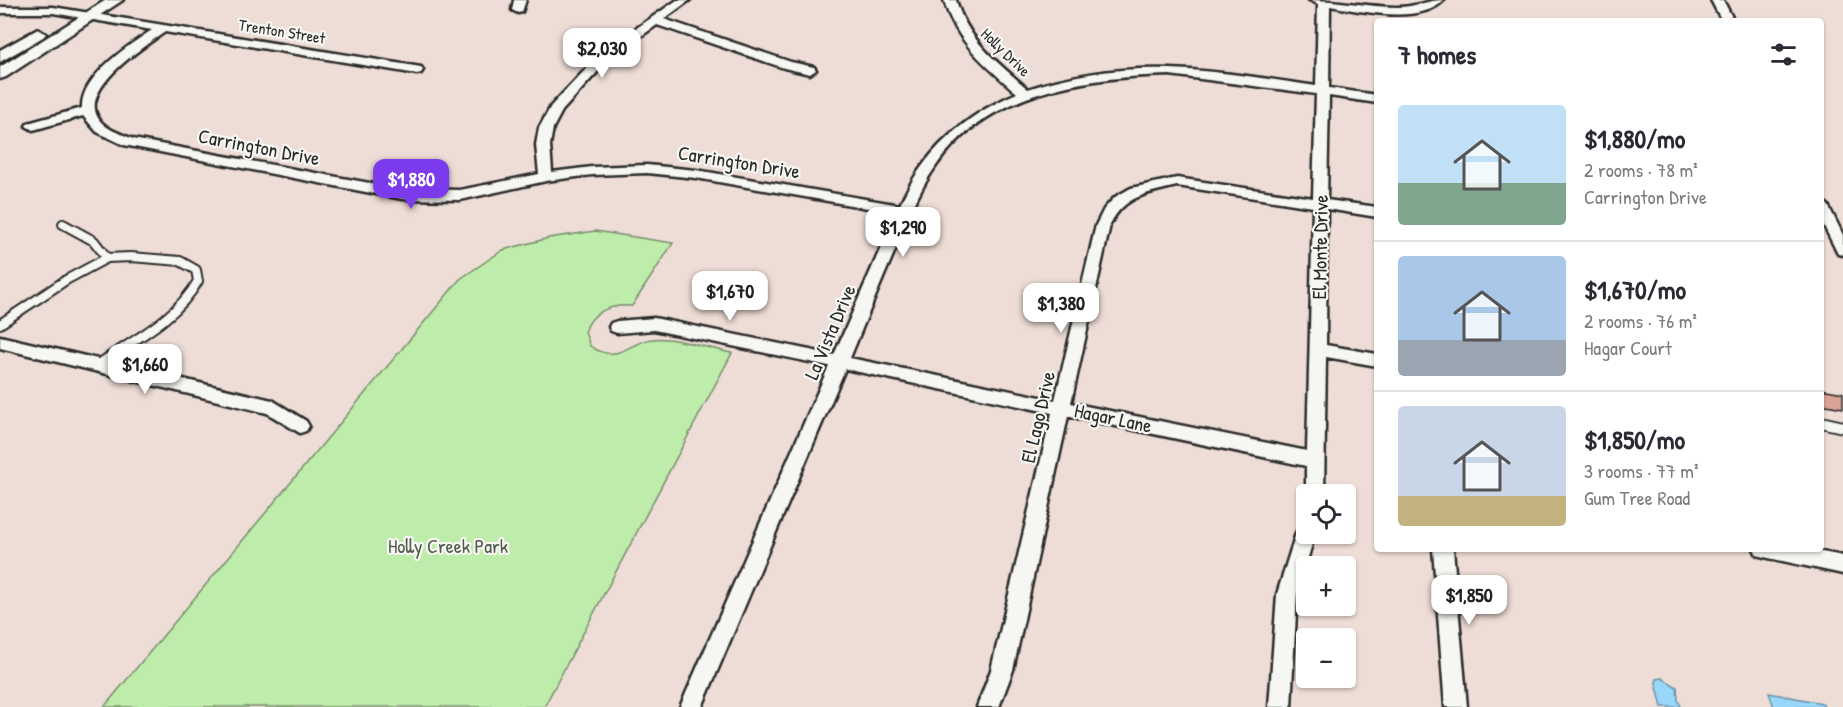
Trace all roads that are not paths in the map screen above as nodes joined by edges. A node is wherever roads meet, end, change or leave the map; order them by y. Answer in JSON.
{"nodes":[{"id":1,"x":94,"y":0,"type":"edge"},
{"id":2,"x":116,"y":0,"type":"edge"},
{"id":3,"x":684,"y":0,"type":"edge"},
{"id":4,"x":950,"y":0,"type":"edge"},
{"id":5,"x":1321,"y":0,"type":"edge"},
{"id":6,"x":1438,"y":0,"type":"edge"},
{"id":7,"x":1717,"y":0,"type":"edge"},
{"id":8,"x":0,"y":10,"type":"edge"},
{"id":9,"x":72,"y":13,"type":"junction"},
{"id":10,"x":91,"y":16,"type":"junction"},
{"id":11,"x":1726,"y":18,"type":"edge"},
{"id":12,"x":655,"y":20,"type":"junction"},
{"id":13,"x":163,"y":28,"type":"junction"},
{"id":14,"x":0,"y":57,"type":"edge"},
{"id":15,"x":417,"y":70,"type":"dead end"},
{"id":16,"x":810,"y":70,"type":"dead end"},
{"id":17,"x":0,"y":74,"type":"edge"},
{"id":18,"x":1322,"y":91,"type":"junction"},
{"id":19,"x":1026,"y":94,"type":"junction"},
{"id":20,"x":1374,"y":99,"type":"edge"},
{"id":21,"x":89,"y":110,"type":"junction"},
{"id":22,"x":33,"y":126,"type":"dead end"},
{"id":23,"x":546,"y":177,"type":"junction"},
{"id":24,"x":1321,"y":203,"type":"junction"},
{"id":25,"x":905,"y":210,"type":"junction"},
{"id":26,"x":1824,"y":211,"type":"edge"},
{"id":27,"x":1374,"y":212,"type":"edge"},
{"id":28,"x":63,"y":224,"type":"dead end"},
{"id":29,"x":1843,"y":250,"type":"edge"},
{"id":30,"x":106,"y":258,"type":"junction"},
{"id":31,"x":0,"y":324,"type":"edge"},
{"id":32,"x":617,"y":327,"type":"dead end"},
{"id":33,"x":0,"y":342,"type":"edge"},
{"id":34,"x":1317,"y":349,"type":"junction"},
{"id":35,"x":1374,"y":359,"type":"edge"},
{"id":36,"x":839,"y":362,"type":"junction"},
{"id":37,"x":97,"y":365,"type":"junction"},
{"id":38,"x":1061,"y":408,"type":"junction"},
{"id":39,"x":1824,"y":423,"type":"edge"},
{"id":40,"x":300,"y":426,"type":"dead end"},
{"id":41,"x":1843,"y":427,"type":"edge"},
{"id":42,"x":1316,"y":460,"type":"junction"},
{"id":43,"x":1315,"y":484,"type":"edge"},
{"id":44,"x":1303,"y":544,"type":"edge"},
{"id":45,"x":1443,"y":552,"type":"edge"},
{"id":46,"x":1779,"y":552,"type":"edge"},
{"id":47,"x":1843,"y":565,"type":"edge"},
{"id":48,"x":691,"y":707,"type":"edge"},
{"id":49,"x":988,"y":707,"type":"edge"},
{"id":50,"x":1280,"y":707,"type":"edge"},
{"id":51,"x":1456,"y":707,"type":"edge"}],
"edges":[{"from":1,"to":9,"type":"street"},
{"from":2,"to":10,"type":"street"},
{"from":3,"to":12,"type":"street"},
{"from":4,"to":19,"type":"street","name":"Holly Drive"},
{"from":5,"to":6,"type":"street"},
{"from":5,"to":18,"type":"street","name":"El Monte Drive"},
{"from":7,"to":11,"type":"street"},
{"from":8,"to":9,"type":"street","name":"Trenton Street"},
{"from":9,"to":10,"type":"street","name":"Trenton Street"},
{"from":9,"to":14,"type":"street"},
{"from":10,"to":13,"type":"street","name":"Trenton Street"},
{"from":10,"to":17,"type":"street"},
{"from":12,"to":16,"type":"street"},
{"from":12,"to":23,"type":"street"},
{"from":13,"to":15,"type":"street","name":"Trenton Street"},
{"from":13,"to":21,"type":"street"},
{"from":18,"to":19,"type":"street","name":"La Vista Drive"},
{"from":18,"to":20,"type":"street","name":"La Vista Drive"},
{"from":18,"to":24,"type":"street","name":"El Monte Drive"},
{"from":19,"to":25,"type":"street","name":"La Vista Drive"},
{"from":21,"to":22,"type":"street"},
{"from":21,"to":23,"type":"street","name":"Carrington Drive"},
{"from":23,"to":25,"type":"street","name":"Carrington Drive"},
{"from":24,"to":27,"type":"street","name":"El Lago Drive"},
{"from":24,"to":34,"type":"street","name":"El Monte Drive"},
{"from":24,"to":38,"type":"street","name":"El Lago Drive"},
{"from":25,"to":36,"type":"street","name":"La Vista Drive"},
{"from":26,"to":29,"type":"street"},
{"from":28,"to":30,"type":"lane"},
{"from":30,"to":31,"type":"lane"},
{"from":30,"to":37,"type":"lane"},
{"from":32,"to":36,"type":"street","name":"Hagar Lane"},
{"from":33,"to":37,"type":"street"},
{"from":34,"to":35,"type":"street"},
{"from":34,"to":42,"type":"street","name":"El Monte Drive"},
{"from":36,"to":38,"type":"street","name":"Hagar Lane"},
{"from":36,"to":48,"type":"street","name":"La Vista Drive"},
{"from":37,"to":40,"type":"street"},
{"from":38,"to":42,"type":"street","name":"Hagar Lane"},
{"from":38,"to":49,"type":"street","name":"El Lago Drive"},
{"from":39,"to":41,"type":"lane"},
{"from":42,"to":43,"type":"street","name":"El Monte Drive"},
{"from":44,"to":50,"type":"street"},
{"from":45,"to":51,"type":"street"},
{"from":46,"to":47,"type":"street"}]}
